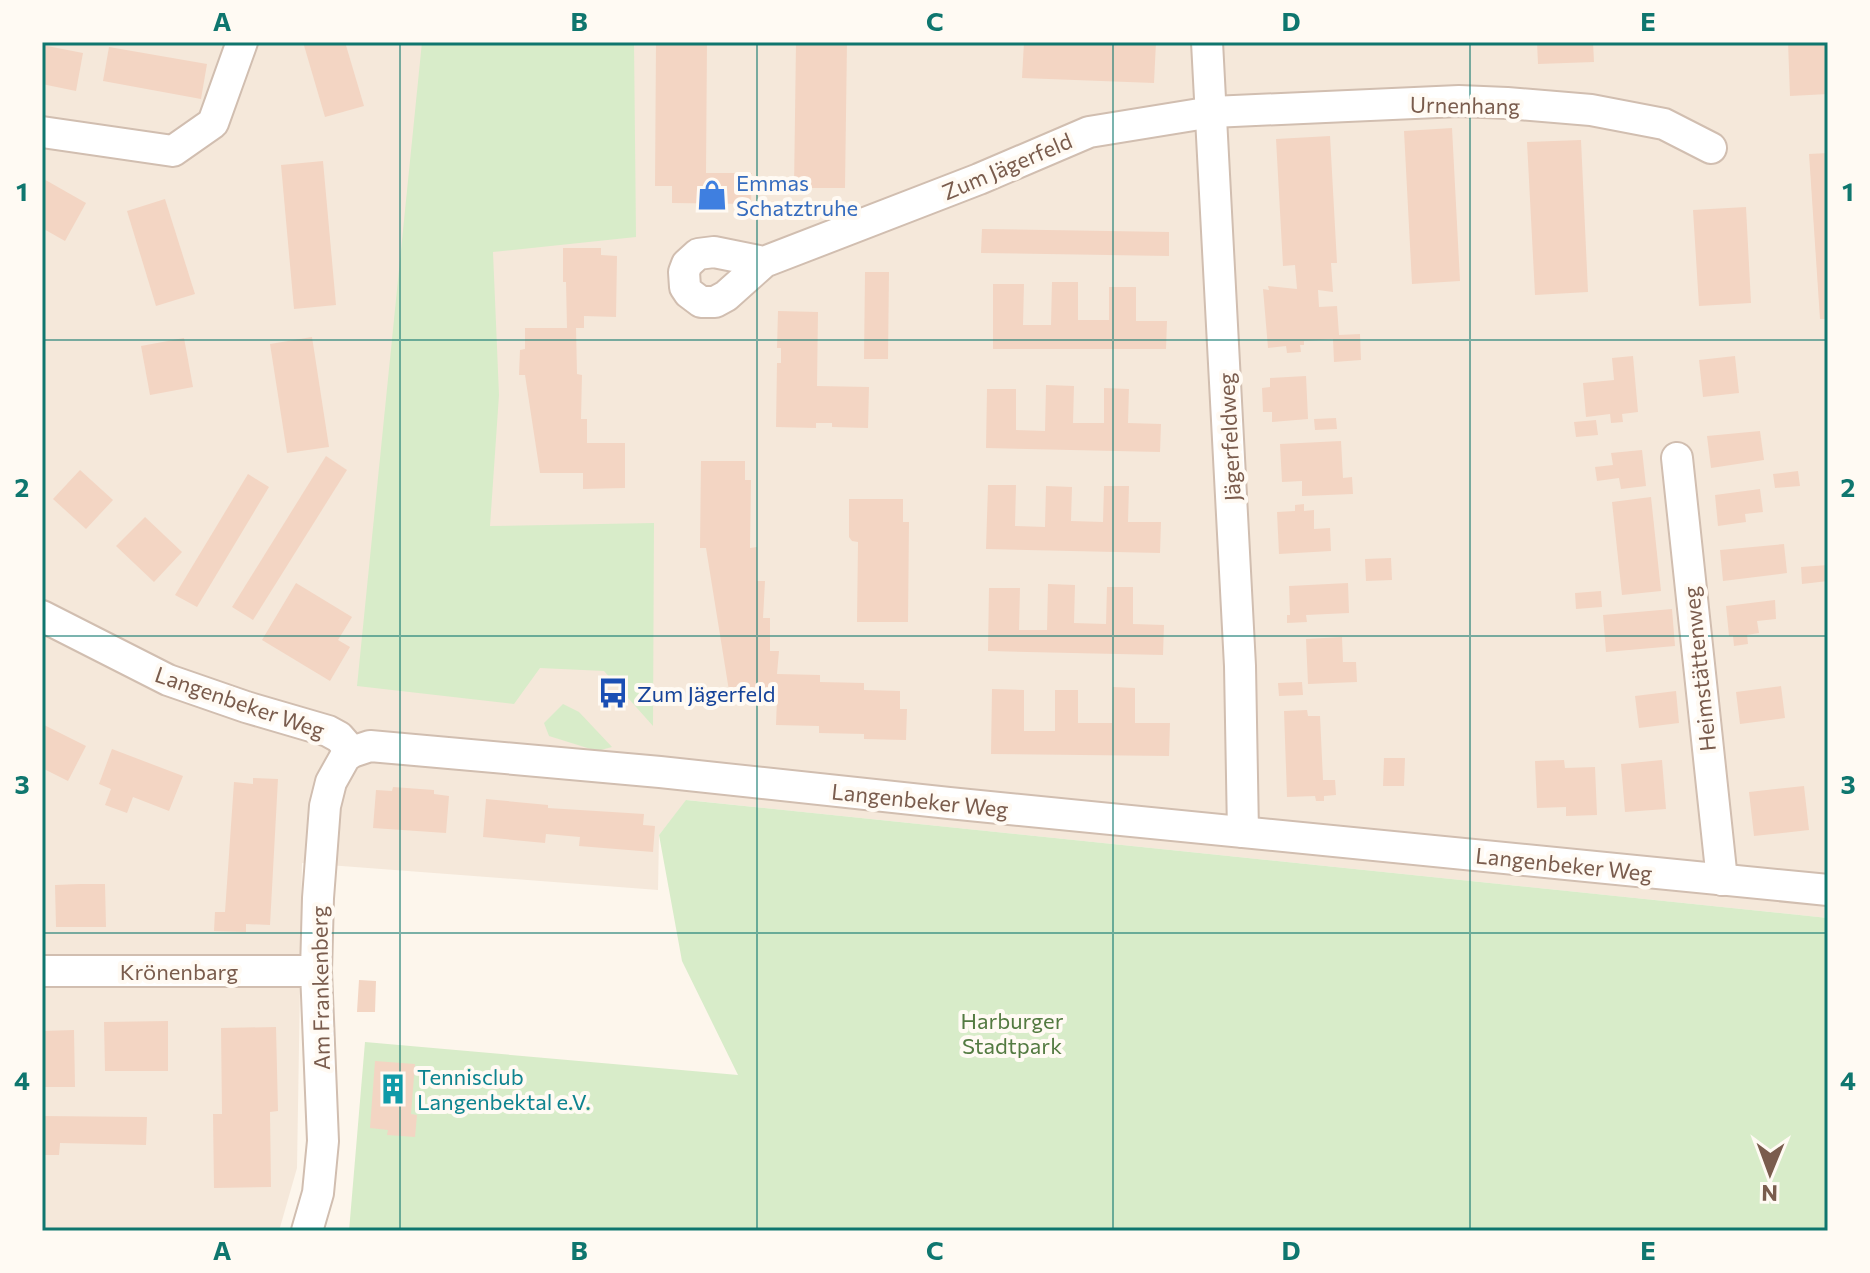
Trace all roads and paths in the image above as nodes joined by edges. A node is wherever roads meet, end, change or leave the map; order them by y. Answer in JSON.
{"nodes":[{"id":1,"x":242,"y":42,"type":"edge"},
{"id":2,"x":1207,"y":42,"type":"edge"},
{"id":3,"x":1212,"y":112,"type":"junction"},
{"id":4,"x":42,"y":132,"type":"edge"},
{"id":5,"x":1711,"y":148,"type":"dead end"},
{"id":6,"x":764,"y":262,"type":"dead end"},
{"id":7,"x":1677,"y":458,"type":"dead end"},
{"id":8,"x":42,"y":616,"type":"edge"},
{"id":9,"x":352,"y":752,"type":"junction"},
{"id":10,"x":1243,"y":832,"type":"junction"},
{"id":11,"x":1722,"y":880,"type":"junction"},
{"id":12,"x":1828,"y":890,"type":"edge"},
{"id":13,"x":42,"y":971,"type":"edge"},
{"id":14,"x":316,"y":971,"type":"junction"},
{"id":15,"x":307,"y":1231,"type":"edge"}],
"edges":[{"from":1,"to":4,"type":"street"},
{"from":2,"to":3,"type":"street","name":"Jägerfeldweg"},
{"from":3,"to":5,"type":"street","name":"Urnenhang"},
{"from":3,"to":6,"type":"street","name":"Zum Jägerfeld"},
{"from":3,"to":10,"type":"street","name":"Jägerfeldweg"},
{"from":7,"to":11,"type":"street","name":"Heimstättenweg"},
{"from":8,"to":9,"type":"street","name":"Langenbeker Weg"},
{"from":9,"to":10,"type":"street","name":"Langenbeker Weg"},
{"from":9,"to":14,"type":"street","name":"Am Frankenberg"},
{"from":10,"to":11,"type":"street","name":"Langenbeker Weg"},
{"from":11,"to":12,"type":"street","name":"Langenbeker Weg"},
{"from":13,"to":14,"type":"street","name":"Krönenbarg"},
{"from":14,"to":15,"type":"street","name":"Am Frankenberg"}]}
